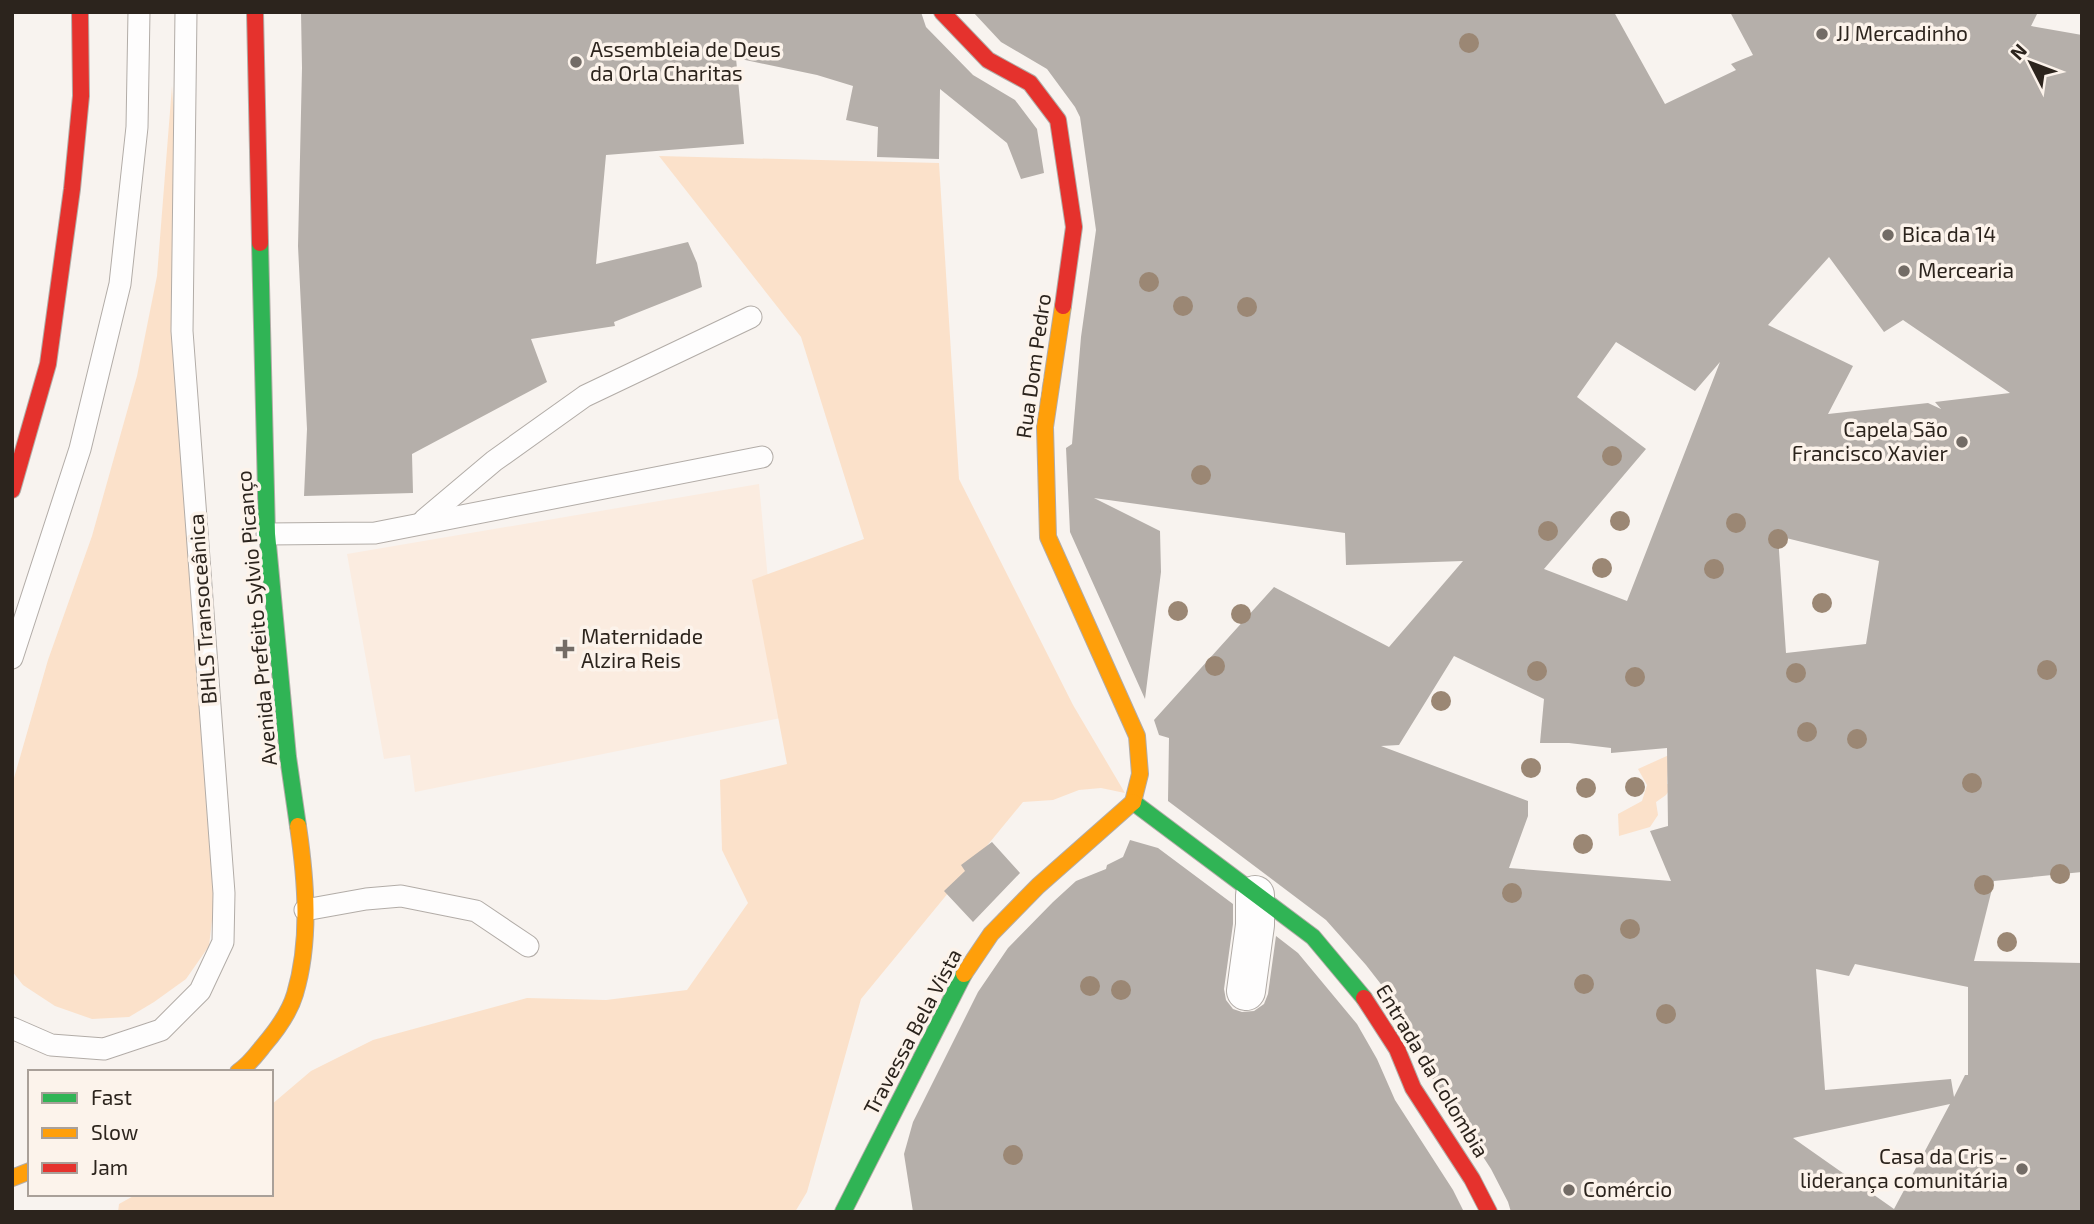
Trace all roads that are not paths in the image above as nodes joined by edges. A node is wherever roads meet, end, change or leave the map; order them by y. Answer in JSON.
{"nodes":[{"id":1,"x":79,"y":12,"type":"edge"},
{"id":2,"x":139,"y":12,"type":"edge"},
{"id":3,"x":186,"y":12,"type":"edge"},
{"id":4,"x":255,"y":12,"type":"edge"},
{"id":5,"x":942,"y":12,"type":"edge"},
{"id":6,"x":751,"y":317,"type":"dead end"},
{"id":7,"x":762,"y":457,"type":"dead end"},
{"id":8,"x":12,"y":490,"type":"edge"},
{"id":9,"x":421,"y":522,"type":"junction"},
{"id":10,"x":267,"y":534,"type":"junction"},
{"id":11,"x":12,"y":658,"type":"edge"},
{"id":12,"x":1133,"y":802,"type":"junction"},
{"id":13,"x":1255,"y":895,"type":"junction"},
{"id":14,"x":306,"y":909,"type":"junction"},
{"id":15,"x":528,"y":946,"type":"dead end"},
{"id":16,"x":1245,"y":991,"type":"dead end"},
{"id":17,"x":12,"y":1028,"type":"edge"},
{"id":18,"x":241,"y":1070,"type":"edge"},
{"id":19,"x":843,"y":1212,"type":"edge"},
{"id":20,"x":1489,"y":1212,"type":"edge"}],
"edges":[{"from":1,"to":8,"type":"street"},
{"from":2,"to":11,"type":"lane"},
{"from":3,"to":17,"type":"lane","name":"BHLS Transoceânica"},
{"from":4,"to":10,"type":"street","name":"Avenida Prefeito Sylvio Picanço"},
{"from":5,"to":12,"type":"street","name":"Rua Dom Pedro"},
{"from":6,"to":9,"type":"lane"},
{"from":7,"to":9,"type":"lane"},
{"from":9,"to":10,"type":"lane"},
{"from":10,"to":14,"type":"street","name":"Avenida Prefeito Sylvio Picanço"},
{"from":12,"to":13,"type":"street","name":"Entrada da Colombia"},
{"from":12,"to":19,"type":"street","name":"Travessa Bela Vista"},
{"from":13,"to":16,"type":"street"},
{"from":13,"to":20,"type":"street","name":"Entrada da Colombia"},
{"from":14,"to":15,"type":"lane"},
{"from":14,"to":18,"type":"street","name":"Avenida Prefeito Sylvio Picanço"}]}
